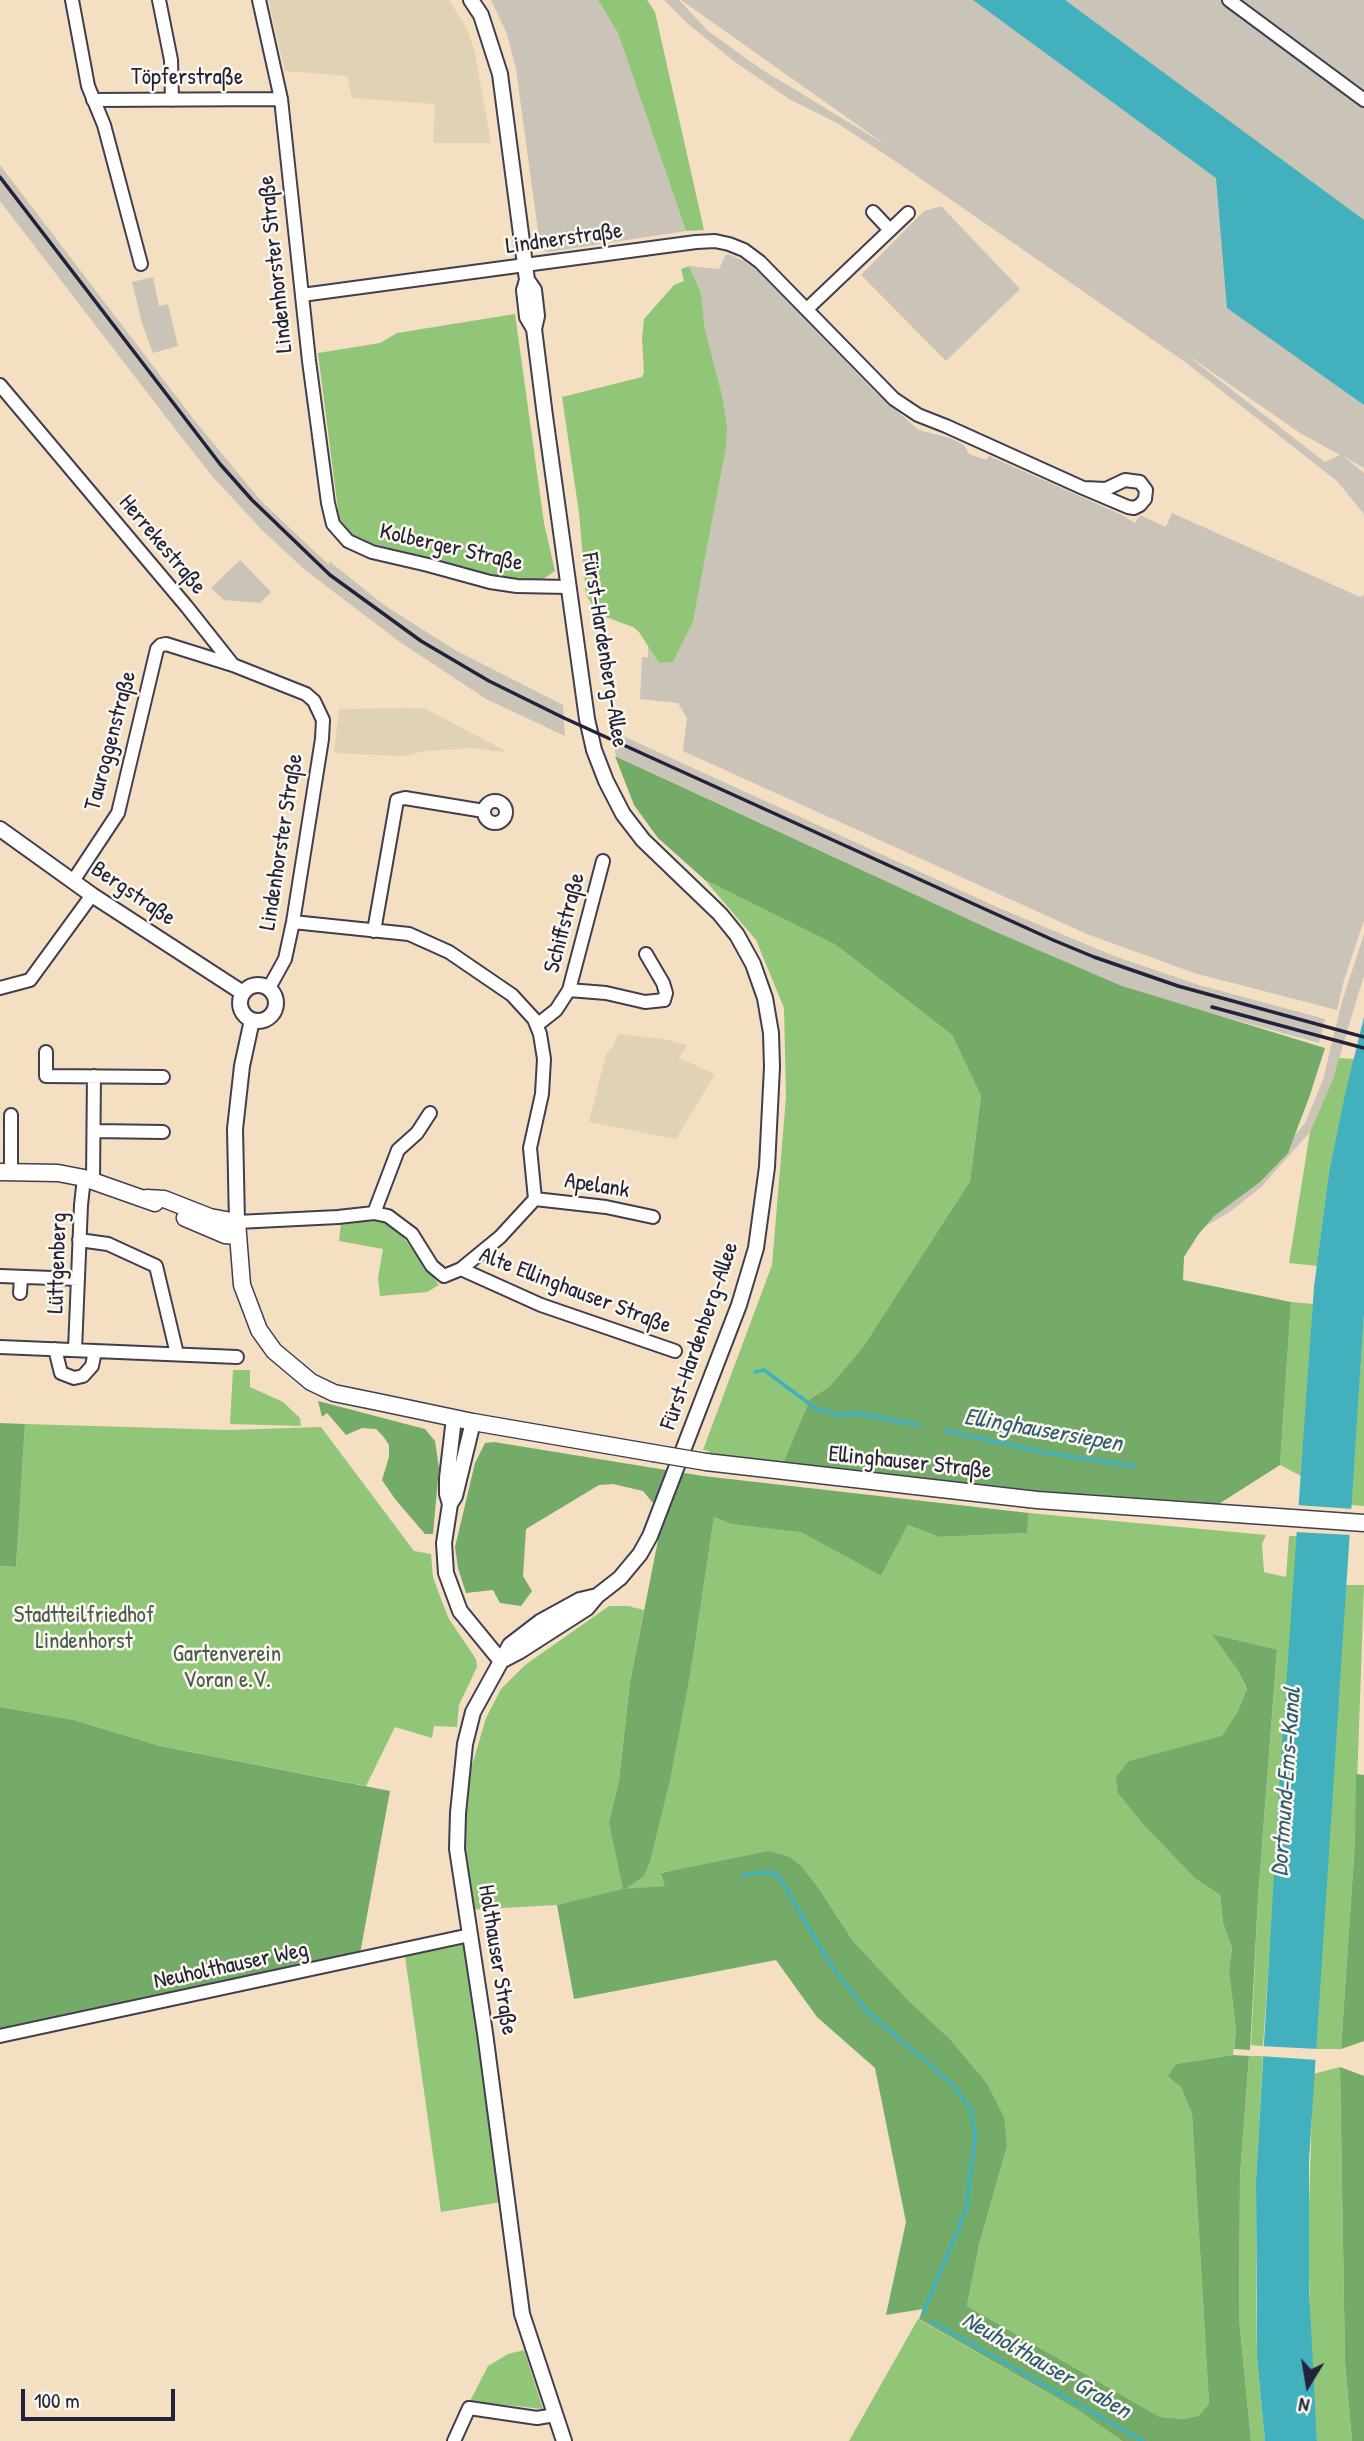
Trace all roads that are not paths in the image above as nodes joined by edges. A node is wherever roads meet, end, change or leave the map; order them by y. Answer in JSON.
{"nodes":[{"id":1,"x":72,"y":0,"type":"edge"},
{"id":2,"x":159,"y":0,"type":"edge"},
{"id":3,"x":259,"y":0,"type":"edge"},
{"id":4,"x":471,"y":0,"type":"edge"},
{"id":5,"x":1229,"y":0,"type":"edge"},
{"id":6,"x":281,"y":99,"type":"junction"},
{"id":7,"x":93,"y":100,"type":"junction"},
{"id":8,"x":172,"y":100,"type":"junction"},
{"id":9,"x":1364,"y":100,"type":"edge"},
{"id":10,"x":873,"y":212,"type":"dead end"},
{"id":11,"x":908,"y":213,"type":"dead end"},
{"id":12,"x":889,"y":229,"type":"junction"},
{"id":13,"x":141,"y":264,"type":"dead end"},
{"id":14,"x":526,"y":273,"type":"junction"},
{"id":15,"x":302,"y":295,"type":"junction"},
{"id":16,"x":807,"y":309,"type":"junction"},
{"id":17,"x":1,"y":387,"type":"edge"},
{"id":18,"x":1084,"y":488,"type":"dead end"},
{"id":19,"x":333,"y":524,"type":"joint"},
{"id":20,"x":569,"y":587,"type":"junction"},
{"id":21,"x":233,"y":665,"type":"junction"},
{"id":22,"x":484,"y":811,"type":"dead end"},
{"id":23,"x":0,"y":829,"type":"edge"},
{"id":24,"x":603,"y":861,"type":"dead end"},
{"id":25,"x":73,"y":881,"type":"junction"},
{"id":26,"x":92,"y":895,"type":"junction"},
{"id":27,"x":293,"y":922,"type":"junction"},
{"id":28,"x":374,"y":931,"type":"junction"},
{"id":29,"x":646,"y":954,"type":"dead end"},
{"id":30,"x":0,"y":988,"type":"edge"},
{"id":31,"x":269,"y":988,"type":"junction"},
{"id":32,"x":569,"y":990,"type":"junction"},
{"id":33,"x":243,"y":993,"type":"junction"},
{"id":34,"x":252,"y":1020,"type":"junction"},
{"id":35,"x":537,"y":1025,"type":"junction"},
{"id":36,"x":46,"y":1052,"type":"dead end"},
{"id":37,"x":94,"y":1076,"type":"junction"},
{"id":38,"x":163,"y":1077,"type":"dead end"},
{"id":39,"x":430,"y":1113,"type":"dead end"},
{"id":40,"x":11,"y":1115,"type":"dead end"},
{"id":41,"x":94,"y":1131,"type":"junction"},
{"id":42,"x":163,"y":1132,"type":"dead end"},
{"id":43,"x":5,"y":1172,"type":"edge"},
{"id":44,"x":88,"y":1179,"type":"junction"},
{"id":45,"x":535,"y":1199,"type":"junction"},
{"id":46,"x":374,"y":1213,"type":"junction"},
{"id":47,"x":653,"y":1217,"type":"dead end"},
{"id":48,"x":237,"y":1229,"type":"junction"},
{"id":49,"x":79,"y":1240,"type":"junction"},
{"id":50,"x":461,"y":1269,"type":"junction"},
{"id":51,"x":0,"y":1276,"type":"edge"},
{"id":52,"x":21,"y":1277,"type":"junction"},
{"id":53,"x":78,"y":1279,"type":"junction"},
{"id":54,"x":20,"y":1293,"type":"dead end"},
{"id":55,"x":0,"y":1347,"type":"edge"},
{"id":56,"x":55,"y":1349,"type":"junction"},
{"id":57,"x":75,"y":1350,"type":"junction"},
{"id":58,"x":95,"y":1351,"type":"junction"},
{"id":59,"x":676,"y":1351,"type":"dead end"},
{"id":60,"x":177,"y":1354,"type":"junction"},
{"id":61,"x":237,"y":1357,"type":"dead end"},
{"id":62,"x":454,"y":1418,"type":"junction"},
{"id":63,"x":473,"y":1422,"type":"junction"},
{"id":64,"x":450,"y":1504,"type":"junction"},
{"id":65,"x":1364,"y":1523,"type":"edge"},
{"id":66,"x":501,"y":1661,"type":"junction"},
{"id":67,"x":470,"y":1936,"type":"junction"},
{"id":68,"x":0,"y":2036,"type":"edge"},
{"id":69,"x":555,"y":2415,"type":"junction"},
{"id":70,"x":454,"y":2441,"type":"edge"},
{"id":71,"x":564,"y":2441,"type":"edge"}],
"edges":[{"from":1,"to":7,"type":"street"},
{"from":2,"to":8,"type":"street"},
{"from":3,"to":6,"type":"street","name":"Lindenhorster Straße"},
{"from":4,"to":14,"type":"street","name":"Fürst-Hardenberg-Allee"},
{"from":5,"to":9,"type":"street"},
{"from":6,"to":8,"type":"street","name":"Töpferstraße"},
{"from":6,"to":15,"type":"street","name":"Lindenhorster Straße"},
{"from":7,"to":8,"type":"street","name":"Töpferstraße"},
{"from":7,"to":13,"type":"street"},
{"from":10,"to":12,"type":"street"},
{"from":11,"to":12,"type":"street"},
{"from":12,"to":16,"type":"street"},
{"from":14,"to":15,"type":"street","name":"Lindnerstraße"},
{"from":14,"to":16,"type":"street","name":"Lindnerstraße"},
{"from":14,"to":20,"type":"street","name":"Fürst-Hardenberg-Allee"},
{"from":15,"to":19,"type":"street","name":"Lindenhorster Straße"},
{"from":16,"to":18,"type":"street","name":"Lindnerstraße"},
{"from":17,"to":21,"type":"street","name":"Herrekestraße"},
{"from":19,"to":20,"type":"street","name":"Kolberger Straße"},
{"from":20,"to":66,"type":"street","name":"Fürst-Hardenberg-Allee"},
{"from":21,"to":25,"type":"street","name":"Tauroggenstraße"},
{"from":21,"to":27,"type":"street","name":"Lindenhorster Straße"},
{"from":22,"to":28,"type":"street"},
{"from":23,"to":25,"type":"street","name":"Bergstraße"},
{"from":24,"to":32,"type":"street","name":"Schiffstraße"},
{"from":25,"to":26,"type":"street","name":"Bergstraße"},
{"from":26,"to":30,"type":"street"},
{"from":26,"to":33,"type":"street","name":"Bergstraße"},
{"from":27,"to":28,"type":"street"},
{"from":27,"to":31,"type":"street","name":"Lindenhorster Straße"},
{"from":28,"to":35,"type":"street"},
{"from":29,"to":32,"type":"street"},
{"from":31,"to":33,"type":"street"},
{"from":31,"to":34,"type":"street"},
{"from":32,"to":35,"type":"street","name":"Schiffstraße"},
{"from":33,"to":34,"type":"street"},
{"from":34,"to":48,"type":"street"},
{"from":35,"to":45,"type":"street"},
{"from":36,"to":37,"type":"street"},
{"from":37,"to":38,"type":"street"},
{"from":37,"to":41,"type":"street","name":"Lüttgenberg"},
{"from":39,"to":46,"type":"street"},
{"from":40,"to":43,"type":"street"},
{"from":41,"to":42,"type":"street"},
{"from":41,"to":44,"type":"street","name":"Lüttgenberg"},
{"from":43,"to":44,"type":"main road"},
{"from":44,"to":48,"type":"main road"},
{"from":44,"to":49,"type":"street","name":"Lüttgenberg"},
{"from":45,"to":47,"type":"street","name":"Apelank"},
{"from":45,"to":50,"type":"street"},
{"from":46,"to":48,"type":"street"},
{"from":46,"to":50,"type":"street","name":"Alte Ellinghauser Straße"},
{"from":48,"to":62,"type":"main road"},
{"from":49,"to":53,"type":"street","name":"Lüttgenberg"},
{"from":49,"to":60,"type":"street"},
{"from":50,"to":59,"type":"street","name":"Alte Ellinghauser Straße"},
{"from":51,"to":52,"type":"street"},
{"from":52,"to":53,"type":"street"},
{"from":52,"to":54,"type":"street"},
{"from":53,"to":57,"type":"street","name":"Lüttgenberg"},
{"from":55,"to":56,"type":"street"},
{"from":56,"to":57,"type":"street"},
{"from":56,"to":58,"type":"street"},
{"from":57,"to":58,"type":"street"},
{"from":58,"to":60,"type":"street"},
{"from":60,"to":61,"type":"street"},
{"from":62,"to":63,"type":"main road","name":"Ellinghauser Straße"},
{"from":62,"to":64,"type":"street"},
{"from":63,"to":64,"type":"street"},
{"from":63,"to":65,"type":"main road","name":"Ellinghauser Straße","bridge":true},
{"from":64,"to":66,"type":"street"},
{"from":66,"to":67,"type":"street","name":"Holthauser Straße"},
{"from":67,"to":68,"type":"street","name":"Neuholthauser Weg"},
{"from":67,"to":69,"type":"street","name":"Holthauser Straße"},
{"from":69,"to":70,"type":"street"},
{"from":69,"to":71,"type":"street","name":"Holthauser Straße"}]}
